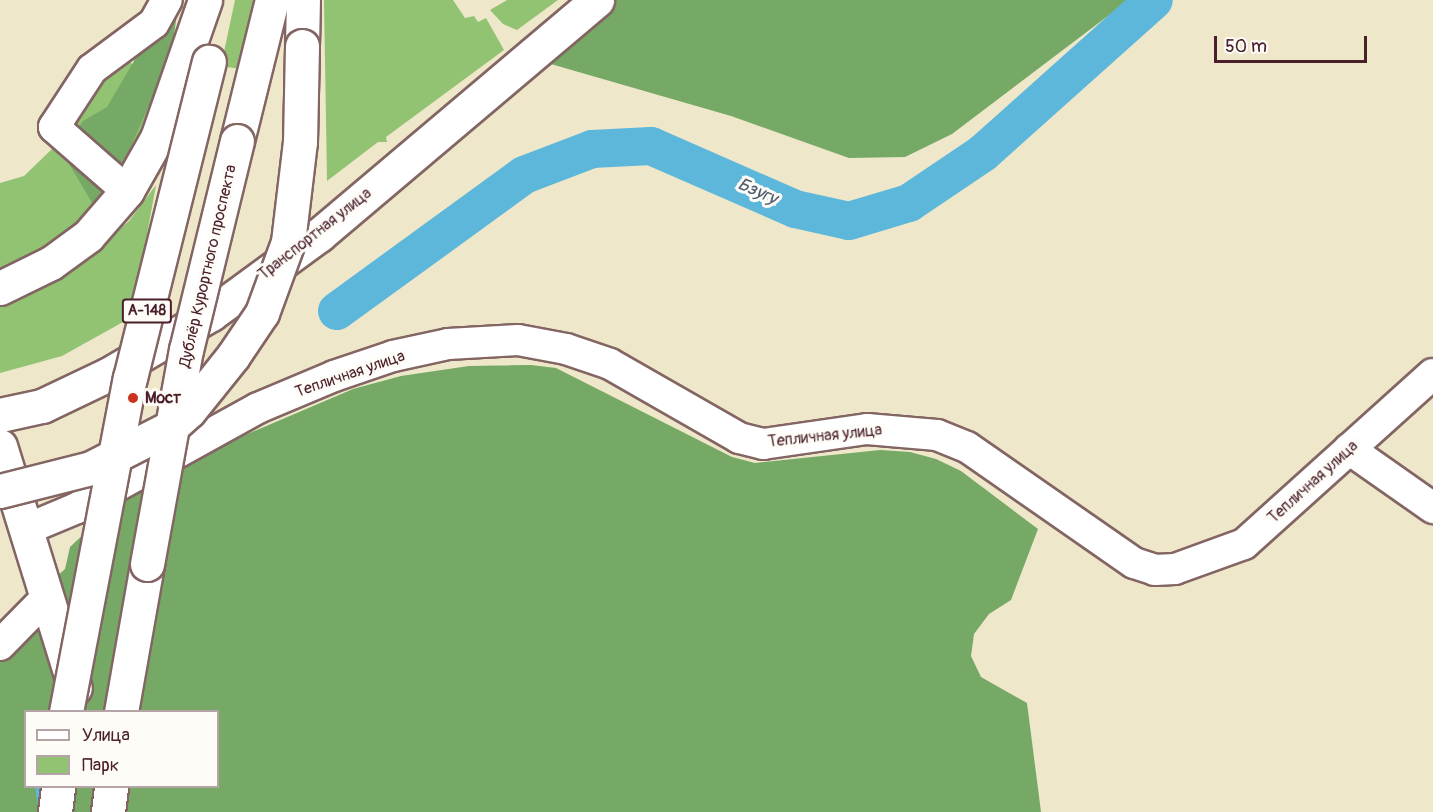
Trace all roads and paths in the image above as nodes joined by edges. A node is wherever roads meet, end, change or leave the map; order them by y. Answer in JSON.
{"nodes":[{"id":1,"x":166,"y":0,"type":"edge"},
{"id":2,"x":205,"y":0,"type":"edge"},
{"id":3,"x":217,"y":0,"type":"edge"},
{"id":4,"x":272,"y":0,"type":"edge"},
{"id":5,"x":303,"y":0,"type":"edge"},
{"id":6,"x":597,"y":0,"type":"edge"},
{"id":7,"x":127,"y":191,"type":"junction"},
{"id":8,"x":0,"y":288,"type":"edge"},
{"id":9,"x":1433,"y":374,"type":"edge"},
{"id":10,"x":0,"y":415,"type":"edge"},
{"id":11,"x":0,"y":446,"type":"edge"},
{"id":12,"x":1349,"y":449,"type":"junction"},
{"id":13,"x":0,"y":491,"type":"edge"},
{"id":14,"x":1433,"y":507,"type":"edge"},
{"id":15,"x":27,"y":529,"type":"junction"},
{"id":16,"x":47,"y":597,"type":"junction"},
{"id":17,"x":0,"y":645,"type":"edge"},
{"id":18,"x":66,"y":710,"type":"edge"},
{"id":19,"x":82,"y":710,"type":"edge"},
{"id":20,"x":121,"y":710,"type":"edge"},
{"id":21,"x":58,"y":788,"type":"edge"},
{"id":22,"x":106,"y":788,"type":"edge"},
{"id":23,"x":111,"y":788,"type":"edge"},
{"id":24,"x":56,"y":812,"type":"edge"},
{"id":25,"x":108,"y":812,"type":"edge"},
{"id":26,"x":113,"y":812,"type":"edge"}],
"edges":[{"from":1,"to":7,"type":"street"},
{"from":2,"to":7,"type":"main road"},
{"from":3,"to":18,"type":"main road","number":"А-148","bridge":true},
{"from":4,"to":20,"type":"main road","name":"Дублёр Курортного проспекта","number":"А-148","bridge":true},
{"from":5,"to":13,"type":"main road","bridge":true},
{"from":6,"to":10,"type":"main road","name":"Транспортная улица"},
{"from":7,"to":8,"type":"main road"},
{"from":9,"to":12,"type":"street","name":"Тепличная улица"},
{"from":11,"to":15,"type":"main road"},
{"from":12,"to":14,"type":"street"},
{"from":12,"to":15,"type":"street","name":"Тепличная улица"},
{"from":15,"to":16,"type":"main road"},
{"from":16,"to":17,"type":"street"},
{"from":16,"to":19,"type":"main road"},
{"from":21,"to":24,"type":"main road"},
{"from":22,"to":26,"type":"main road"},
{"from":23,"to":25,"type":"main road","bridge":true}]}
